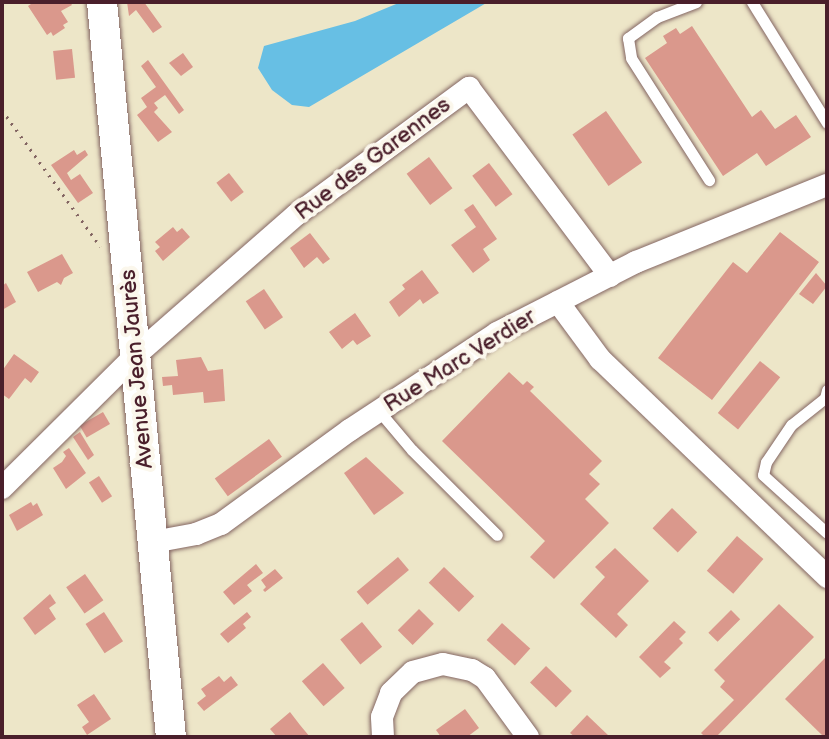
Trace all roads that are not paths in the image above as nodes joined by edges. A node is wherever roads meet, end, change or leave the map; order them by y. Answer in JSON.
{"nodes":[{"id":1,"x":102,"y":2,"type":"edge"},
{"id":2,"x":696,"y":2,"type":"edge"},
{"id":3,"x":752,"y":2,"type":"edge"},
{"id":4,"x":827,"y":123,"type":"edge"},
{"id":5,"x":709,"y":180,"type":"dead end"},
{"id":6,"x":827,"y":185,"type":"edge"},
{"id":7,"x":610,"y":276,"type":"junction"},
{"id":8,"x":558,"y":302,"type":"junction"},
{"id":9,"x":136,"y":355,"type":"junction"},
{"id":10,"x":827,"y":390,"type":"edge"},
{"id":11,"x":379,"y":411,"type":"junction"},
{"id":12,"x":2,"y":488,"type":"edge"},
{"id":13,"x":827,"y":533,"type":"edge"},
{"id":14,"x":497,"y":535,"type":"dead end"},
{"id":15,"x":153,"y":542,"type":"junction"},
{"id":16,"x":827,"y":577,"type":"edge"},
{"id":17,"x":171,"y":737,"type":"edge"},
{"id":18,"x":383,"y":737,"type":"edge"},
{"id":19,"x":528,"y":737,"type":"edge"}],
"edges":[{"from":1,"to":9,"type":"main road","name":"Avenue Jean Jaurès"},
{"from":2,"to":5,"type":"lane"},
{"from":3,"to":4,"type":"lane"},
{"from":6,"to":7,"type":"street","name":"Rue Marc Verdier"},
{"from":7,"to":8,"type":"street","name":"Rue Marc Verdier"},
{"from":7,"to":9,"type":"street","name":"Rue des Garennes"},
{"from":8,"to":11,"type":"street","name":"Rue Marc Verdier"},
{"from":8,"to":16,"type":"street"},
{"from":9,"to":12,"type":"street"},
{"from":9,"to":15,"type":"main road","name":"Avenue Jean Jaurès"},
{"from":10,"to":13,"type":"lane"},
{"from":11,"to":14,"type":"lane"},
{"from":11,"to":15,"type":"street","name":"Rue Marc Verdier"},
{"from":15,"to":17,"type":"main road","name":"Avenue Jean Jaurès"},
{"from":18,"to":19,"type":"street"}]}
